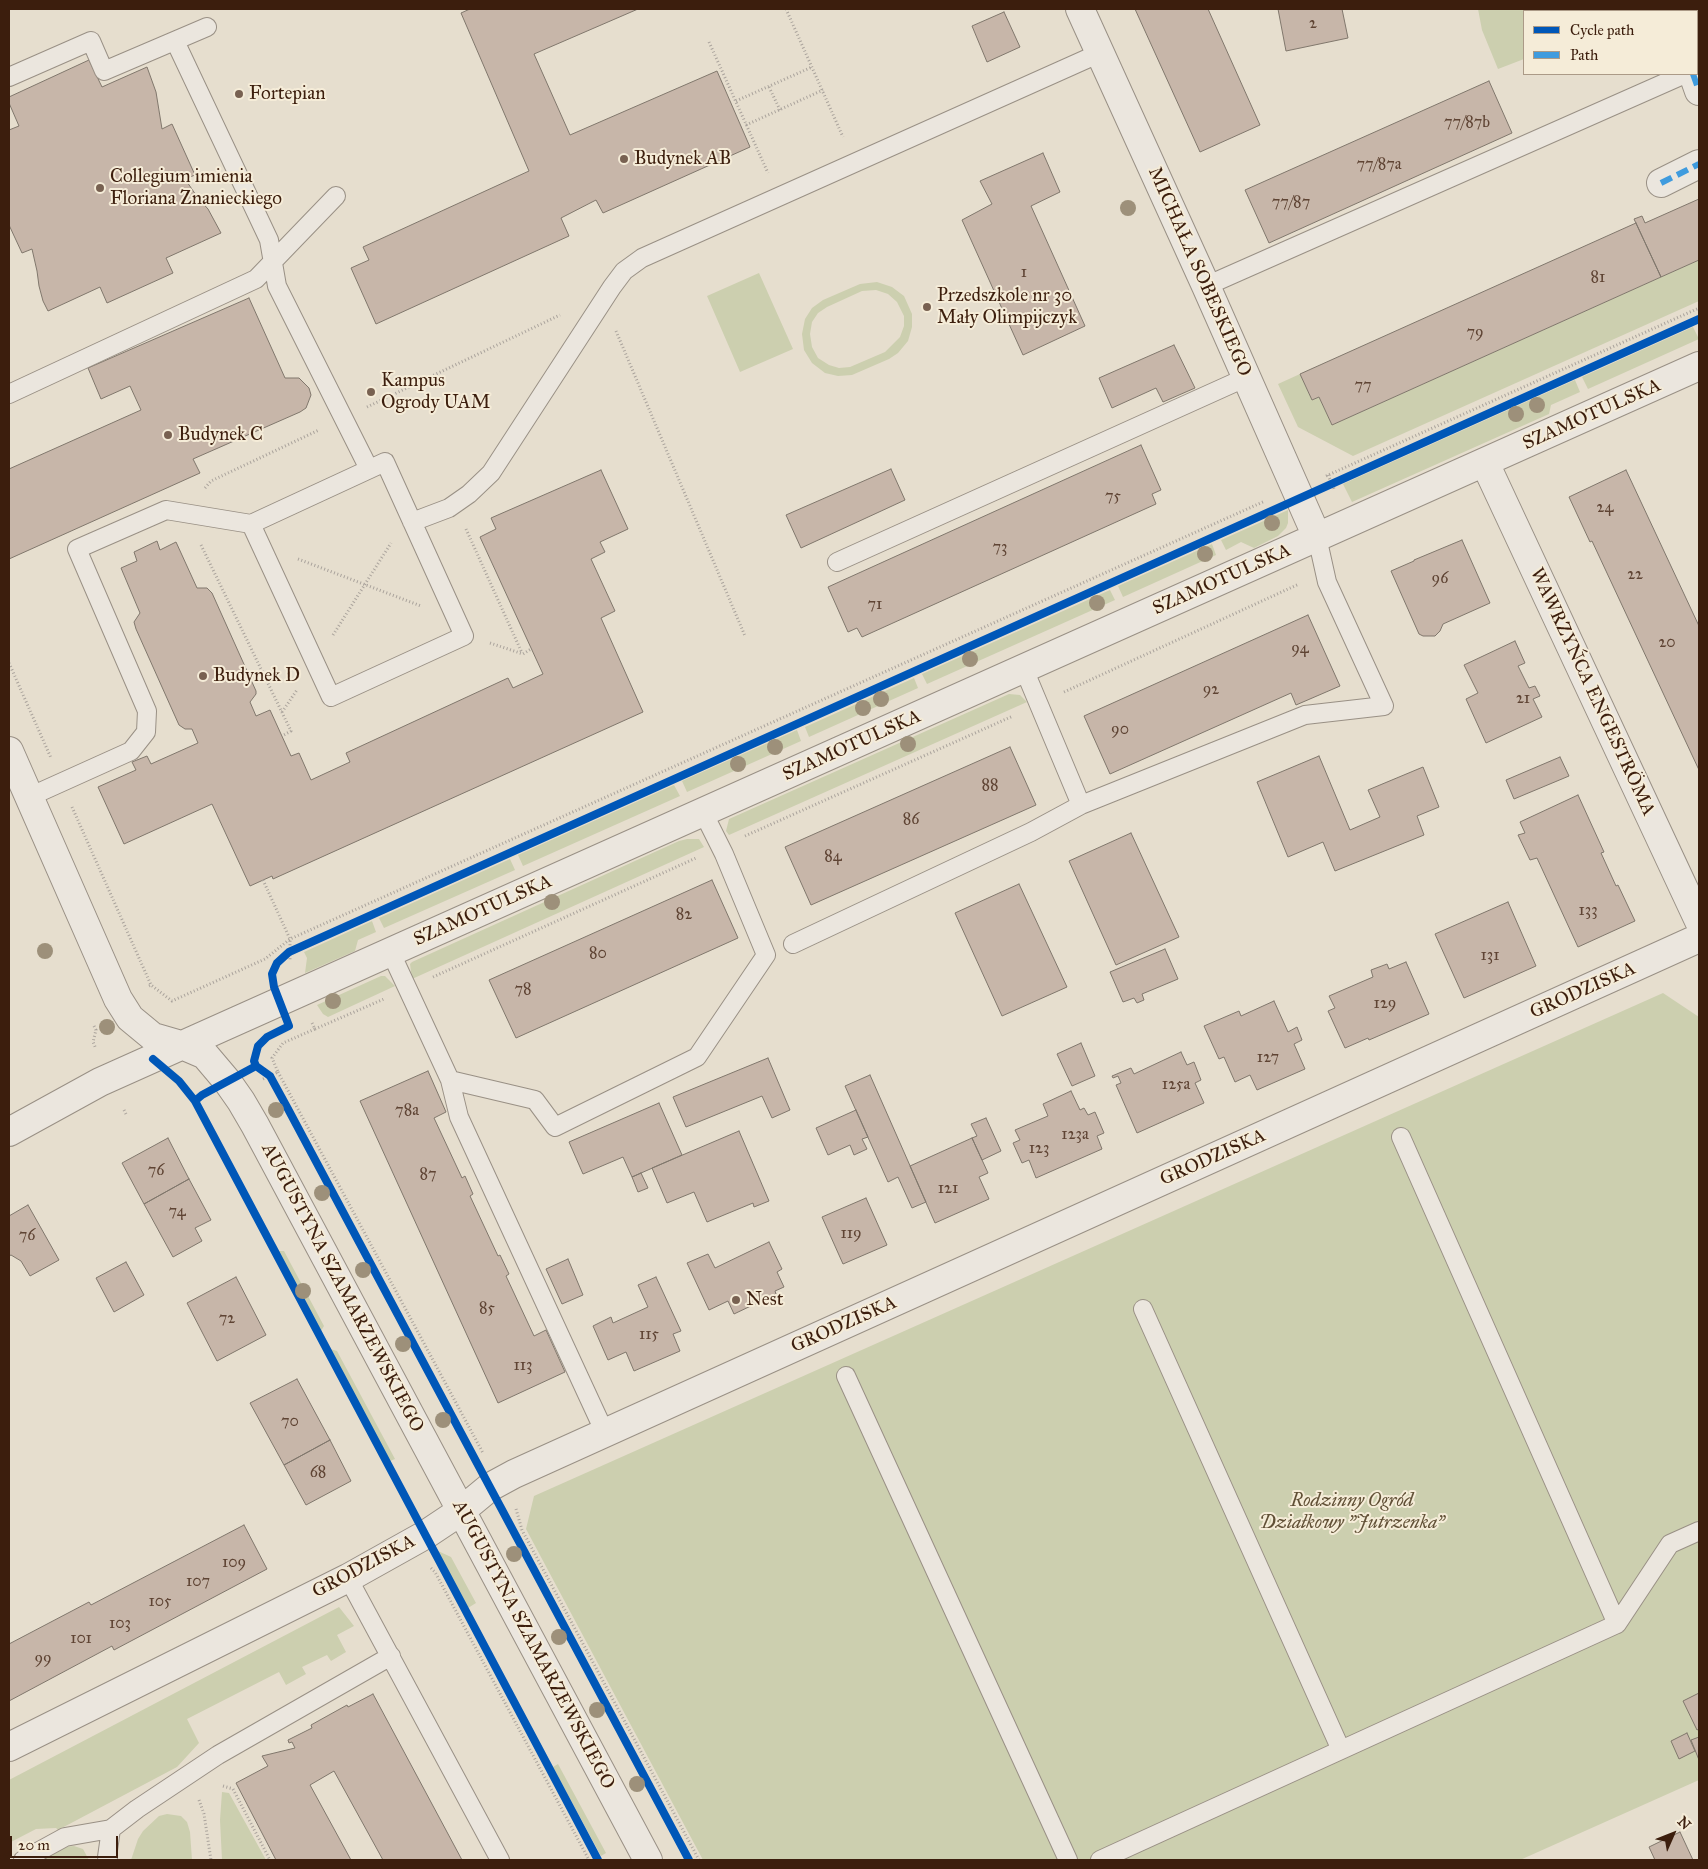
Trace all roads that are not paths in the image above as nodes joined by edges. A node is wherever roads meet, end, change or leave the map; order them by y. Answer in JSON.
{"nodes":[{"id":1,"x":1080,"y":9,"type":"edge"},
{"id":2,"x":207,"y":27,"type":"dead end"},
{"id":3,"x":175,"y":41,"type":"junction"},
{"id":4,"x":1100,"y":53,"type":"junction"},
{"id":5,"x":1683,"y":75,"type":"edge"},
{"id":6,"x":1693,"y":75,"type":"edge"},
{"id":7,"x":9,"y":77,"type":"edge"},
{"id":8,"x":1699,"y":91,"type":"edge"},
{"id":9,"x":1699,"y":164,"type":"edge"},
{"id":10,"x":1660,"y":183,"type":"dead end"},
{"id":11,"x":336,"y":196,"type":"dead end"},
{"id":12,"x":273,"y":262,"type":"junction"},
{"id":13,"x":1206,"y":286,"type":"junction"},
{"id":14,"x":1699,"y":366,"type":"edge"},
{"id":15,"x":1247,"y":377,"type":"junction"},
{"id":16,"x":9,"y":394,"type":"edge"},
{"id":17,"x":1485,"y":463,"type":"junction"},
{"id":18,"x":370,"y":469,"type":"junction"},
{"id":19,"x":412,"y":522,"type":"junction"},
{"id":20,"x":251,"y":524,"type":"junction"},
{"id":21,"x":1317,"y":537,"type":"junction"},
{"id":22,"x":837,"y":562,"type":"dead end"},
{"id":23,"x":1024,"y":669,"type":"junction"},
{"id":24,"x":9,"y":751,"type":"edge"},
{"id":25,"x":29,"y":797,"type":"junction"},
{"id":26,"x":1081,"y":805,"type":"junction"},
{"id":27,"x":703,"y":812,"type":"junction"},
{"id":28,"x":1699,"y":921,"type":"edge"},
{"id":29,"x":1699,"y":938,"type":"edge"},
{"id":30,"x":793,"y":944,"type":"dead end"},
{"id":31,"x":391,"y":953,"type":"junction"},
{"id":32,"x":184,"y":1046,"type":"junction"},
{"id":33,"x":450,"y":1080,"type":"junction"},
{"id":34,"x":9,"y":1132,"type":"edge"},
{"id":35,"x":1401,"y":1138,"type":"dead end"},
{"id":36,"x":1143,"y":1309,"type":"dead end"},
{"id":37,"x":846,"y":1376,"type":"dead end"},
{"id":38,"x":605,"y":1433,"type":"junction"},
{"id":39,"x":461,"y":1511,"type":"junction"},
{"id":40,"x":1699,"y":1531,"type":"edge"},
{"id":41,"x":348,"y":1578,"type":"junction"},
{"id":42,"x":1617,"y":1624,"type":"junction"},
{"id":43,"x":391,"y":1656,"type":"junction"},
{"id":44,"x":9,"y":1747,"type":"edge"},
{"id":45,"x":1341,"y":1750,"type":"junction"},
{"id":46,"x":111,"y":1829,"type":"junction"},
{"id":47,"x":23,"y":1860,"type":"edge"},
{"id":48,"x":108,"y":1860,"type":"edge"},
{"id":49,"x":500,"y":1860,"type":"edge"},
{"id":50,"x":648,"y":1860,"type":"edge"},
{"id":51,"x":1068,"y":1860,"type":"edge"},
{"id":52,"x":1100,"y":1860,"type":"edge"}],
"edges":[{"from":1,"to":4,"type":"street","name":"MICHAŁA SOBESKIEGO"},
{"from":2,"to":3,"type":"lane"},
{"from":3,"to":7,"type":"lane"},
{"from":3,"to":12,"type":"lane"},
{"from":4,"to":13,"type":"street","name":"MICHAŁA SOBESKIEGO"},
{"from":4,"to":19,"type":"lane"},
{"from":5,"to":13,"type":"lane"},
{"from":6,"to":8,"type":"street"},
{"from":9,"to":10,"type":"street"},
{"from":11,"to":12,"type":"lane"},
{"from":12,"to":16,"type":"lane"},
{"from":12,"to":18,"type":"lane"},
{"from":13,"to":15,"type":"street","name":"MICHAŁA SOBESKIEGO"},
{"from":14,"to":17,"type":"street","name":"SZAMOTULSKA"},
{"from":15,"to":21,"type":"street","name":"MICHAŁA SOBESKIEGO"},
{"from":15,"to":22,"type":"lane"},
{"from":17,"to":21,"type":"street","name":"SZAMOTULSKA"},
{"from":17,"to":28,"type":"street","name":"WAWRZYŃCA ENGESTRÖMA"},
{"from":18,"to":19,"type":"lane"},
{"from":18,"to":20,"type":"lane"},
{"from":19,"to":20,"type":"lane"},
{"from":20,"to":25,"type":"lane"},
{"from":21,"to":23,"type":"street","name":"SZAMOTULSKA"},
{"from":21,"to":26,"type":"lane"},
{"from":23,"to":26,"type":"lane"},
{"from":23,"to":27,"type":"street","name":"SZAMOTULSKA"},
{"from":24,"to":25,"type":"street","name":"AUGUSTYNA SZAMARZEWSKIEGO"},
{"from":25,"to":32,"type":"street","name":"AUGUSTYNA SZAMARZEWSKIEGO"},
{"from":26,"to":30,"type":"lane"},
{"from":27,"to":31,"type":"street","name":"SZAMOTULSKA"},
{"from":27,"to":33,"type":"lane"},
{"from":29,"to":38,"type":"street","name":"GRODZISKA"},
{"from":31,"to":32,"type":"street","name":"SZAMOTULSKA"},
{"from":31,"to":33,"type":"lane"},
{"from":32,"to":34,"type":"street","name":"SZAMOTULSKA"},
{"from":32,"to":39,"type":"street","name":"AUGUSTYNA SZAMARZEWSKIEGO"},
{"from":33,"to":38,"type":"lane"},
{"from":35,"to":42,"type":"lane"},
{"from":36,"to":45,"type":"lane"},
{"from":37,"to":51,"type":"lane"},
{"from":38,"to":39,"type":"street","name":"GRODZISKA"},
{"from":39,"to":41,"type":"street","name":"GRODZISKA"},
{"from":39,"to":50,"type":"street","name":"AUGUSTYNA SZAMARZEWSKIEGO"},
{"from":40,"to":42,"type":"lane"},
{"from":41,"to":43,"type":"lane"},
{"from":41,"to":44,"type":"street","name":"GRODZISKA"},
{"from":42,"to":45,"type":"lane"},
{"from":43,"to":46,"type":"lane"},
{"from":43,"to":49,"type":"lane"},
{"from":45,"to":52,"type":"lane"},
{"from":46,"to":47,"type":"lane"},
{"from":46,"to":48,"type":"lane"}]}
